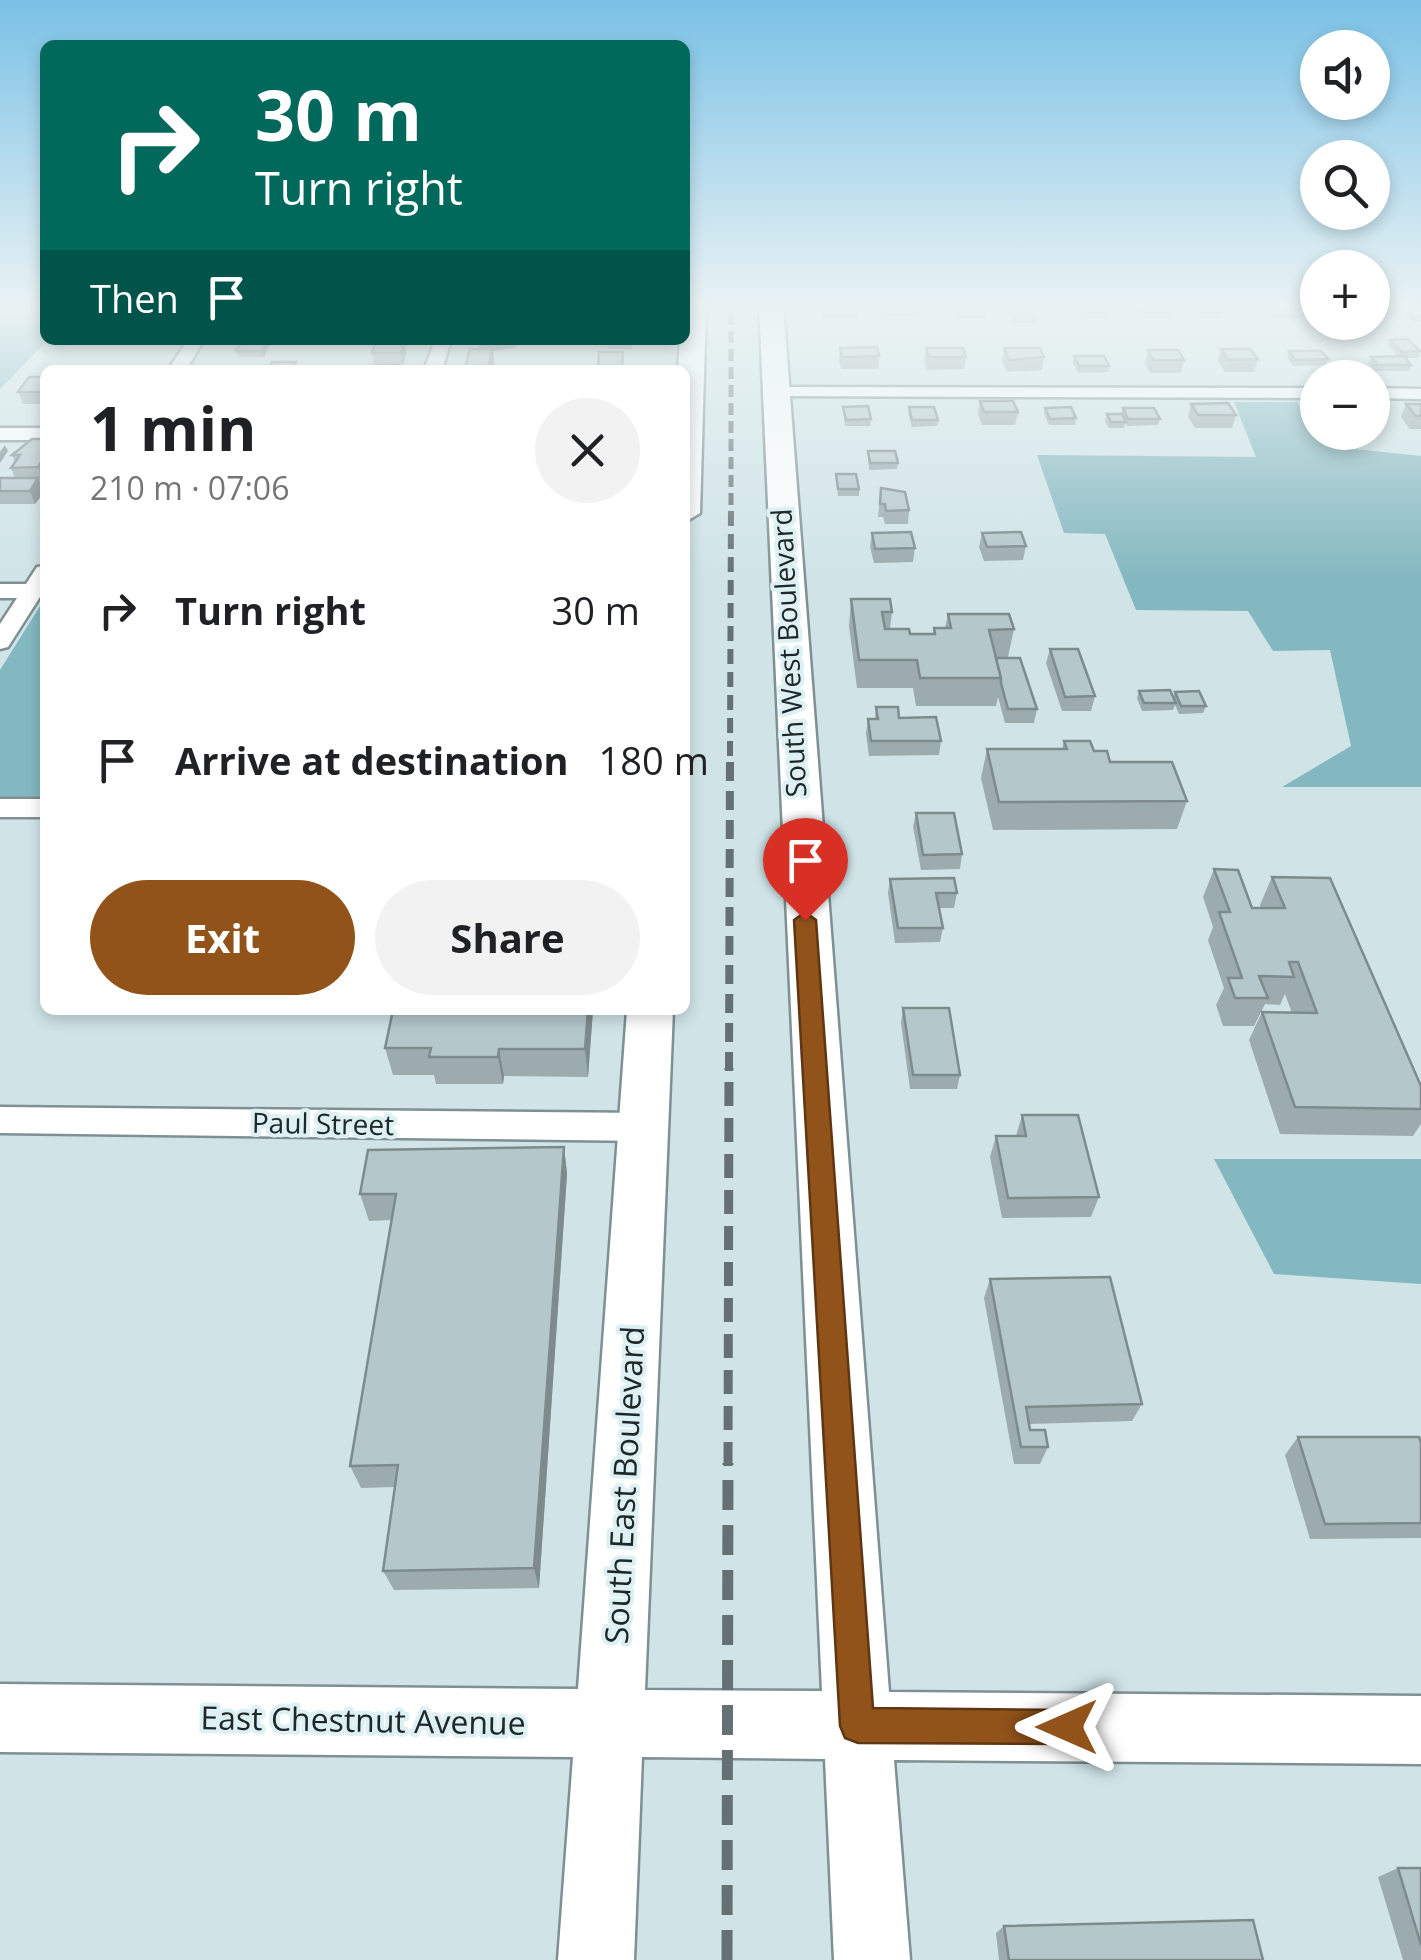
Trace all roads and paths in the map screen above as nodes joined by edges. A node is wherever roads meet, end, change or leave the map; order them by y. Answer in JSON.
{"nodes":[{"id":1,"x":775,"y":395,"type":"edge"},
{"id":2,"x":0,"y":434,"type":"edge"},
{"id":3,"x":40,"y":434,"type":"edge"},
{"id":4,"x":39,"y":582,"type":"edge"},
{"id":5,"x":0,"y":591,"type":"edge"},
{"id":6,"x":0,"y":642,"type":"edge"},
{"id":7,"x":0,"y":808,"type":"edge"},
{"id":8,"x":40,"y":808,"type":"edge"},
{"id":9,"x":650,"y":1015,"type":"edge"},
{"id":10,"x":0,"y":1120,"type":"edge"},
{"id":11,"x":646,"y":1127,"type":"junction"},
{"id":12,"x":0,"y":1718,"type":"edge"},
{"id":13,"x":612,"y":1723,"type":"junction"},
{"id":14,"x":858,"y":1726,"type":"junction"},
{"id":15,"x":1421,"y":1730,"type":"edge"},
{"id":16,"x":596,"y":1960,"type":"edge"},
{"id":17,"x":872,"y":1960,"type":"edge"}],
"edges":[{"from":1,"to":14,"type":"main road","name":"South West Boulevard"},
{"from":2,"to":3,"type":"street"},
{"from":4,"to":5,"type":"street"},
{"from":4,"to":6,"type":"street"},
{"from":7,"to":8,"type":"street"},
{"from":9,"to":11,"type":"main road","name":"South East Boulevard"},
{"from":10,"to":11,"type":"street","name":"Paul Street"},
{"from":11,"to":13,"type":"main road","name":"South East Boulevard"},
{"from":12,"to":13,"type":"main road","name":"East Chestnut Avenue"},
{"from":13,"to":14,"type":"main road","name":"East Chestnut Avenue"},
{"from":13,"to":16,"type":"main road","name":"South East Boulevard"},
{"from":14,"to":15,"type":"main road","name":"East Chestnut Avenue"},
{"from":14,"to":17,"type":"main road","name":"South West Boulevard"}]}
